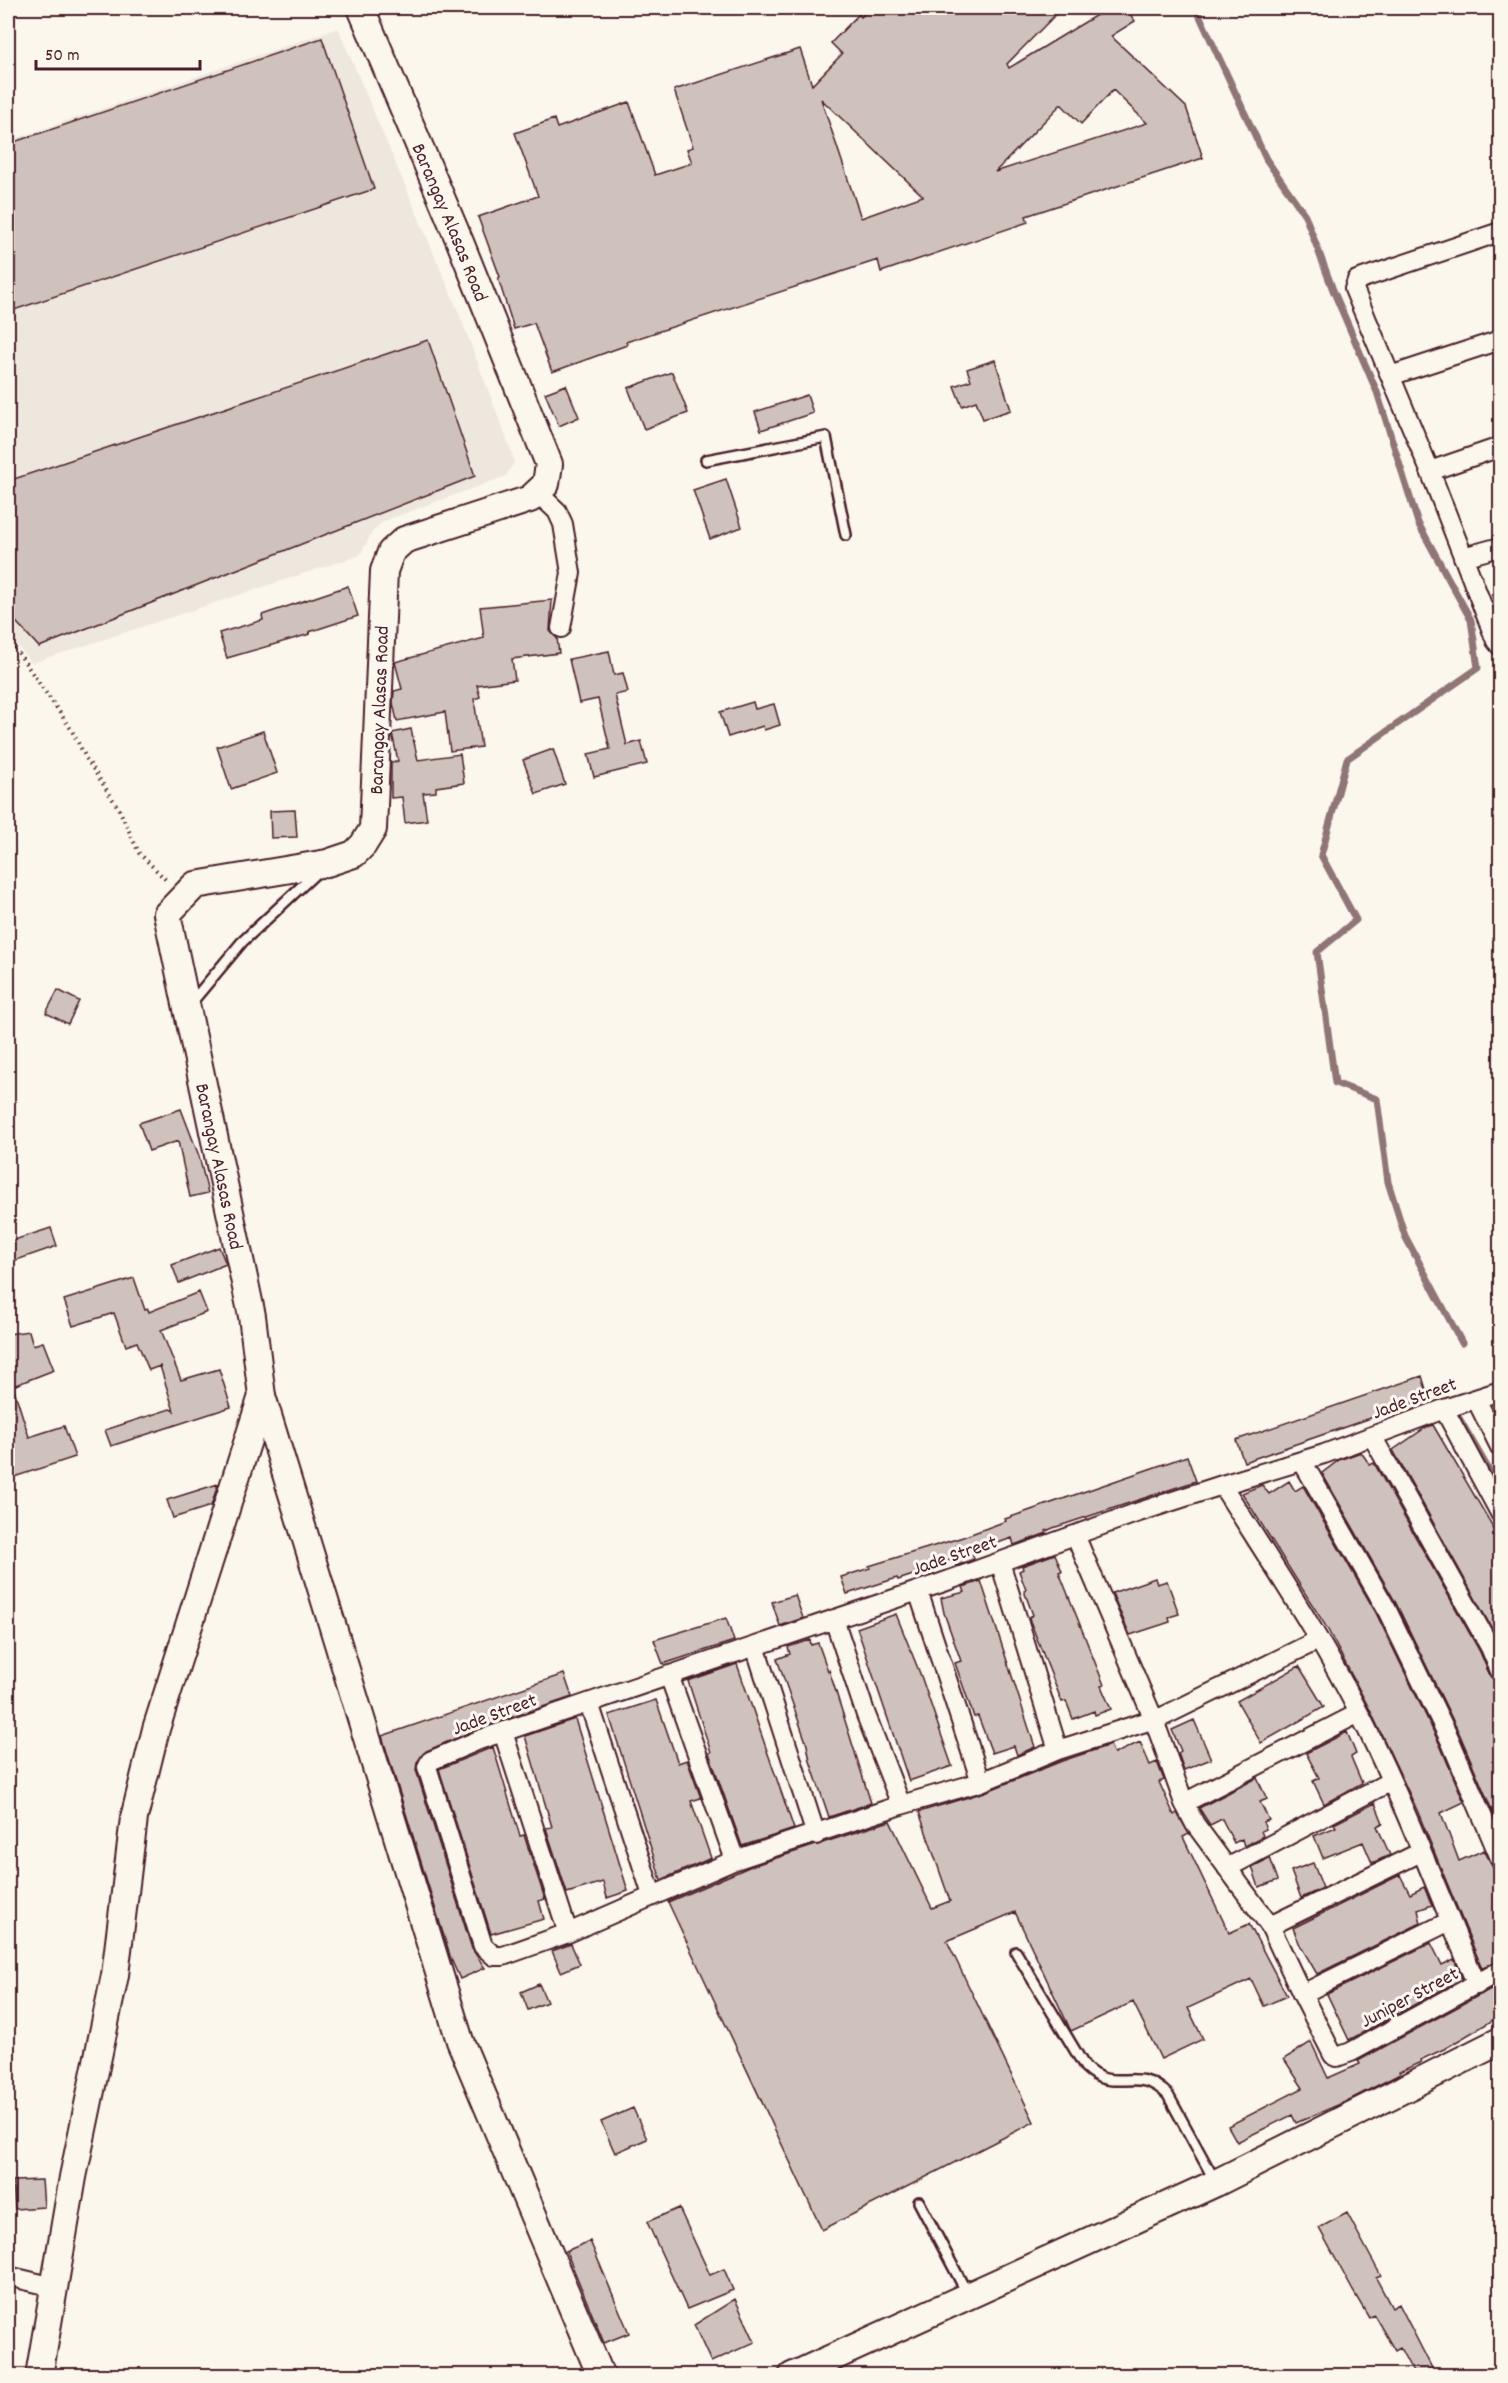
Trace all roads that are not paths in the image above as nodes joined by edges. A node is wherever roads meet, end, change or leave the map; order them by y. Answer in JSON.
{"nodes":[{"id":1,"x":361,"y":8,"type":"edge"},
{"id":2,"x":1500,"y":232,"type":"edge"},
{"id":3,"x":1500,"y":340,"type":"edge"},
{"id":4,"x":1390,"y":376,"type":"junction"},
{"id":5,"x":1500,"y":447,"type":"edge"},
{"id":6,"x":706,"y":460,"type":"dead end"},
{"id":7,"x":1430,"y":471,"type":"junction"},
{"id":8,"x":537,"y":492,"type":"junction"},
{"id":9,"x":846,"y":535,"type":"dead end"},
{"id":10,"x":1500,"y":547,"type":"edge"},
{"id":11,"x":1463,"y":557,"type":"junction"},
{"id":12,"x":561,"y":628,"type":"dead end"},
{"id":13,"x":1500,"y":646,"type":"edge"},
{"id":14,"x":327,"y":863,"type":"junction"},
{"id":15,"x":187,"y":1008,"type":"junction"},
{"id":16,"x":1500,"y":1391,"type":"edge"},
{"id":17,"x":262,"y":1396,"type":"junction"},
{"id":18,"x":1476,"y":1399,"type":"junction"},
{"id":19,"x":1444,"y":1409,"type":"junction"},
{"id":20,"x":1372,"y":1436,"type":"junction"},
{"id":21,"x":1500,"y":1447,"type":"edge"},
{"id":22,"x":1302,"y":1461,"type":"junction"},
{"id":23,"x":1222,"y":1485,"type":"junction"},
{"id":24,"x":1500,"y":1513,"type":"edge"},
{"id":25,"x":1075,"y":1535,"type":"junction"},
{"id":26,"x":1000,"y":1562,"type":"junction"},
{"id":27,"x":918,"y":1591,"type":"junction"},
{"id":28,"x":834,"y":1619,"type":"junction"},
{"id":29,"x":1318,"y":1640,"type":"junction"},
{"id":30,"x":755,"y":1646,"type":"junction"},
{"id":31,"x":1500,"y":1671,"type":"edge"},
{"id":32,"x":669,"y":1675,"type":"junction"},
{"id":33,"x":589,"y":1703,"type":"junction"},
{"id":34,"x":1359,"y":1713,"type":"junction"},
{"id":35,"x":1154,"y":1720,"type":"junction"},
{"id":36,"x":503,"y":1732,"type":"junction"},
{"id":37,"x":1058,"y":1750,"type":"junction"},
{"id":38,"x":1391,"y":1781,"type":"junction"},
{"id":39,"x":981,"y":1782,"type":"junction"},
{"id":40,"x":1184,"y":1803,"type":"junction"},
{"id":41,"x":901,"y":1805,"type":"junction"},
{"id":42,"x":816,"y":1835,"type":"junction"},
{"id":43,"x":1421,"y":1852,"type":"junction"},
{"id":44,"x":1500,"y":1858,"type":"edge"},
{"id":45,"x":735,"y":1860,"type":"junction"},
{"id":46,"x":1227,"y":1868,"type":"junction"},
{"id":47,"x":652,"y":1895,"type":"junction"},
{"id":48,"x":1450,"y":1921,"type":"junction"},
{"id":49,"x":1270,"y":1926,"type":"junction"},
{"id":50,"x":568,"y":1933,"type":"junction"},
{"id":51,"x":1016,"y":1952,"type":"dead end"},
{"id":52,"x":1500,"y":1971,"type":"edge"},
{"id":53,"x":1477,"y":1985,"type":"junction"},
{"id":54,"x":1302,"y":1994,"type":"junction"},
{"id":55,"x":1500,"y":2041,"type":"edge"},
{"id":56,"x":1216,"y":2182,"type":"junction"},
{"id":57,"x":919,"y":2202,"type":"dead end"},
{"id":58,"x":8,"y":2276,"type":"edge"},
{"id":59,"x":54,"y":2287,"type":"junction"},
{"id":60,"x":968,"y":2295,"type":"junction"},
{"id":61,"x":39,"y":2376,"type":"edge"},
{"id":62,"x":601,"y":2376,"type":"edge"},
{"id":63,"x":792,"y":2376,"type":"edge"}],
"edges":[{"from":1,"to":8,"type":"street","name":"Barangay Alasas Road"},
{"from":2,"to":4,"type":"street"},
{"from":3,"to":4,"type":"street"},
{"from":4,"to":7,"type":"street"},
{"from":5,"to":7,"type":"street"},
{"from":6,"to":9,"type":"lane"},
{"from":7,"to":11,"type":"street"},
{"from":8,"to":12,"type":"street"},
{"from":8,"to":14,"type":"street","name":"Barangay Alasas Road"},
{"from":10,"to":11,"type":"street"},
{"from":11,"to":13,"type":"street"},
{"from":14,"to":15,"type":"lane"},
{"from":14,"to":15,"type":"street","name":"Barangay Alasas Road"},
{"from":15,"to":17,"type":"street","name":"Barangay Alasas Road"},
{"from":16,"to":18,"type":"street","name":"Jade Street"},
{"from":17,"to":59,"type":"street"},
{"from":17,"to":62,"type":"street"},
{"from":18,"to":19,"type":"street","name":"Jade Street"},
{"from":18,"to":21,"type":"street"},
{"from":19,"to":20,"type":"street","name":"Jade Street"},
{"from":19,"to":24,"type":"street"},
{"from":20,"to":22,"type":"street","name":"Jade Street"},
{"from":20,"to":31,"type":"street"},
{"from":22,"to":23,"type":"street","name":"Jade Street"},
{"from":22,"to":44,"type":"street"},
{"from":23,"to":25,"type":"street","name":"Jade Street"},
{"from":23,"to":29,"type":"street"},
{"from":25,"to":26,"type":"street","name":"Jade Street"},
{"from":25,"to":35,"type":"street"},
{"from":26,"to":27,"type":"street","name":"Jade Street"},
{"from":26,"to":37,"type":"street"},
{"from":27,"to":28,"type":"street","name":"Jade Street"},
{"from":27,"to":39,"type":"street"},
{"from":28,"to":30,"type":"street","name":"Jade Street"},
{"from":28,"to":41,"type":"street"},
{"from":29,"to":34,"type":"street"},
{"from":29,"to":35,"type":"street"},
{"from":30,"to":32,"type":"street","name":"Jade Street"},
{"from":30,"to":42,"type":"street"},
{"from":32,"to":33,"type":"street","name":"Jade Street"},
{"from":32,"to":45,"type":"street"},
{"from":33,"to":36,"type":"street","name":"Jade Street"},
{"from":33,"to":47,"type":"street"},
{"from":34,"to":38,"type":"street"},
{"from":34,"to":40,"type":"street"},
{"from":35,"to":37,"type":"street"},
{"from":35,"to":40,"type":"street"},
{"from":36,"to":50,"type":"street"},
{"from":36,"to":50,"type":"street","name":"Jade Street"},
{"from":37,"to":39,"type":"street"},
{"from":38,"to":43,"type":"street"},
{"from":38,"to":46,"type":"street"},
{"from":39,"to":41,"type":"street"},
{"from":40,"to":46,"type":"street"},
{"from":41,"to":42,"type":"street"},
{"from":42,"to":45,"type":"street"},
{"from":43,"to":48,"type":"street"},
{"from":43,"to":49,"type":"street"},
{"from":45,"to":47,"type":"street"},
{"from":46,"to":49,"type":"street"},
{"from":47,"to":50,"type":"street"},
{"from":48,"to":53,"type":"street"},
{"from":48,"to":54,"type":"street"},
{"from":49,"to":54,"type":"street"},
{"from":51,"to":56,"type":"lane"},
{"from":52,"to":53,"type":"street","name":"Juniper Street"},
{"from":53,"to":54,"type":"street","name":"Juniper Street"},
{"from":55,"to":56,"type":"street"},
{"from":56,"to":60,"type":"street"},
{"from":57,"to":60,"type":"lane"},
{"from":58,"to":59,"type":"street"},
{"from":59,"to":61,"type":"street"},
{"from":60,"to":63,"type":"street"}]}
